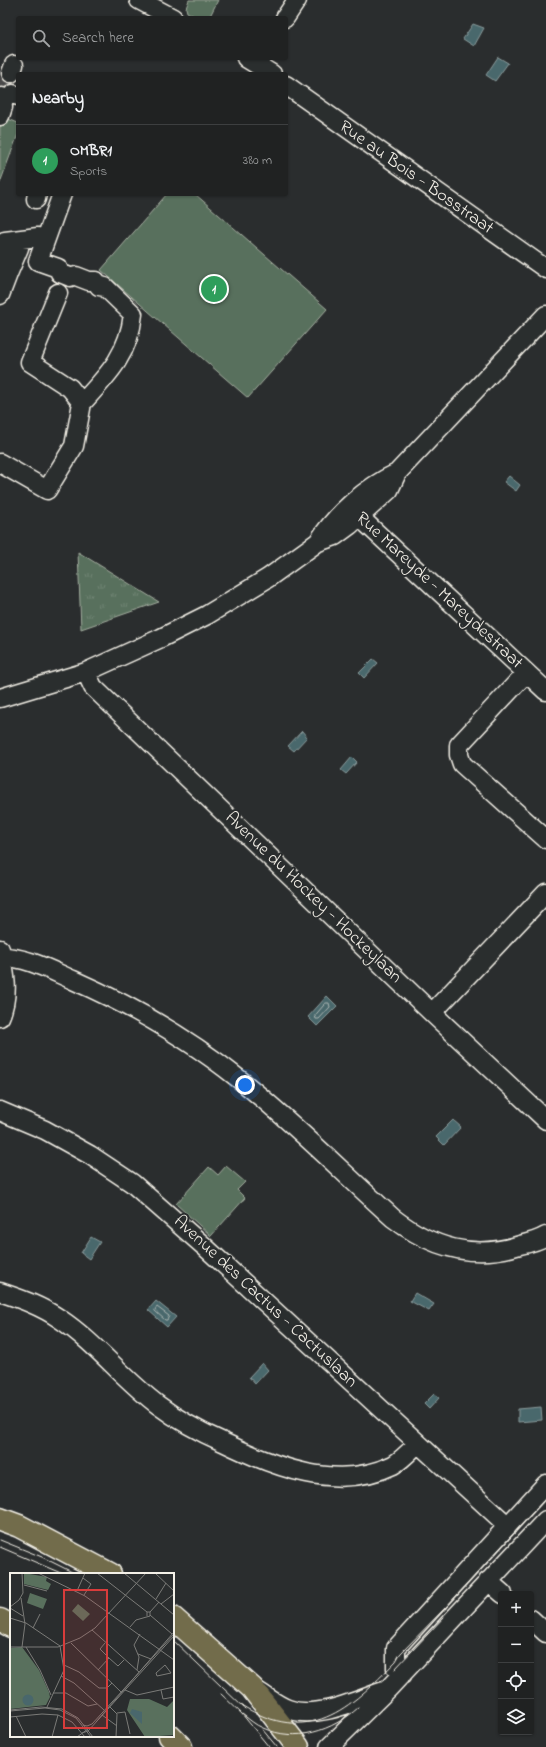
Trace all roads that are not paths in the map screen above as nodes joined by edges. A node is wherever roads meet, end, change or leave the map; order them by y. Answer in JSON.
{"nodes":[{"id":1,"x":139,"y":0,"type":"edge"},
{"id":2,"x":297,"y":0,"type":"edge"},
{"id":3,"x":170,"y":11,"type":"edge"},
{"id":4,"x":286,"y":16,"type":"edge"},
{"id":5,"x":253,"y":60,"type":"edge"},
{"id":6,"x":269,"y":72,"type":"edge"},
{"id":7,"x":288,"y":86,"type":"edge"},
{"id":8,"x":11,"y":95,"type":"edge"},
{"id":9,"x":0,"y":116,"type":"edge"},
{"id":10,"x":52,"y":196,"type":"edge"},
{"id":11,"x":61,"y":196,"type":"edge"},
{"id":12,"x":28,"y":254,"type":"junction"},
{"id":13,"x":0,"y":255,"type":"edge"},
{"id":14,"x":546,"y":269,"type":"edge"},
{"id":15,"x":4,"y":273,"type":"edge"},
{"id":16,"x":58,"y":293,"type":"dead end"},
{"id":17,"x":0,"y":295,"type":"edge"},
{"id":18,"x":546,"y":315,"type":"edge"},
{"id":19,"x":82,"y":403,"type":"junction"},
{"id":20,"x":0,"y":463,"type":"edge"},
{"id":21,"x":355,"y":511,"type":"junction"},
{"id":22,"x":86,"y":672,"type":"junction"},
{"id":23,"x":526,"y":673,"type":"junction"},
{"id":24,"x":546,"y":692,"type":"edge"},
{"id":25,"x":1,"y":698,"type":"edge"},
{"id":26,"x":546,"y":840,"type":"edge"},
{"id":27,"x":546,"y":893,"type":"edge"},
{"id":28,"x":1,"y":953,"type":"edge"},
{"id":29,"x":432,"y":1013,"type":"junction"},
{"id":30,"x":0,"y":1017,"type":"edge"},
{"id":31,"x":0,"y":1111,"type":"edge"},
{"id":32,"x":546,"y":1120,"type":"edge"},
{"id":33,"x":546,"y":1236,"type":"edge"},
{"id":34,"x":0,"y":1292,"type":"edge"},
{"id":35,"x":418,"y":1443,"type":"junction"},
{"id":36,"x":546,"y":1484,"type":"edge"},
{"id":37,"x":0,"y":1519,"type":"edge"},
{"id":38,"x":546,"y":1520,"type":"edge"},
{"id":39,"x":508,"y":1526,"type":"junction"},
{"id":40,"x":108,"y":1573,"type":"edge"},
{"id":41,"x":488,"y":1581,"type":"junction"},
{"id":42,"x":500,"y":1591,"type":"edge"},
{"id":43,"x":174,"y":1619,"type":"edge"},
{"id":44,"x":0,"y":1620,"type":"edge"},
{"id":45,"x":534,"y":1622,"type":"edge"},
{"id":46,"x":10,"y":1625,"type":"edge"},
{"id":47,"x":546,"y":1633,"type":"edge"},
{"id":48,"x":402,"y":1675,"type":"junction"},
{"id":49,"x":252,"y":1688,"type":"junction"},
{"id":50,"x":388,"y":1689,"type":"junction"},
{"id":51,"x":171,"y":1737,"type":"edge"},
{"id":52,"x":181,"y":1747,"type":"edge"},
{"id":53,"x":298,"y":1747,"type":"edge"},
{"id":54,"x":329,"y":1747,"type":"edge"}],
"edges":[{"from":1,"to":3,"type":"street"},
{"from":2,"to":4,"type":"street"},
{"from":5,"to":6,"type":"street"},
{"from":7,"to":14,"type":"street","name":"Rue au Bois - Bosstraat"},
{"from":8,"to":9,"type":"street"},
{"from":10,"to":12,"type":"street"},
{"from":11,"to":12,"type":"street"},
{"from":12,"to":13,"type":"street"},
{"from":12,"to":15,"type":"street"},
{"from":12,"to":19,"type":"street"},
{"from":15,"to":17,"type":"street"},
{"from":16,"to":19,"type":"street"},
{"from":18,"to":21,"type":"street"},
{"from":19,"to":20,"type":"street"},
{"from":21,"to":22,"type":"street"},
{"from":21,"to":23,"type":"street","name":"Rue Mareyde - Mareydestraat"},
{"from":22,"to":25,"type":"street"},
{"from":22,"to":29,"type":"street","name":"Avenue du Hockey - Hockeylaan"},
{"from":23,"to":24,"type":"street","name":"Rue Mareyde - Mareydestraat"},
{"from":23,"to":26,"type":"street"},
{"from":27,"to":29,"type":"street"},
{"from":28,"to":30,"type":"street"},
{"from":28,"to":33,"type":"street"},
{"from":29,"to":32,"type":"street","name":"Avenue du Hockey - Hockeylaan"},
{"from":31,"to":35,"type":"street","name":"Avenue des Cactus - Cactuslaan"},
{"from":34,"to":35,"type":"street"},
{"from":35,"to":39,"type":"street","name":"Avenue des Cactus - Cactuslaan"},
{"from":36,"to":39,"type":"street"},
{"from":37,"to":40,"type":"main road"},
{"from":38,"to":41,"type":"street"},
{"from":39,"to":48,"type":"street"},
{"from":41,"to":42,"type":"street"},
{"from":41,"to":48,"type":"street"},
{"from":43,"to":49,"type":"main road"},
{"from":44,"to":46,"type":"main road"},
{"from":45,"to":47,"type":"street"},
{"from":48,"to":50,"type":"street"},
{"from":49,"to":50,"type":"street"},
{"from":49,"to":53,"type":"main road"},
{"from":50,"to":54,"type":"street"},
{"from":51,"to":52,"type":"main road"}]}
